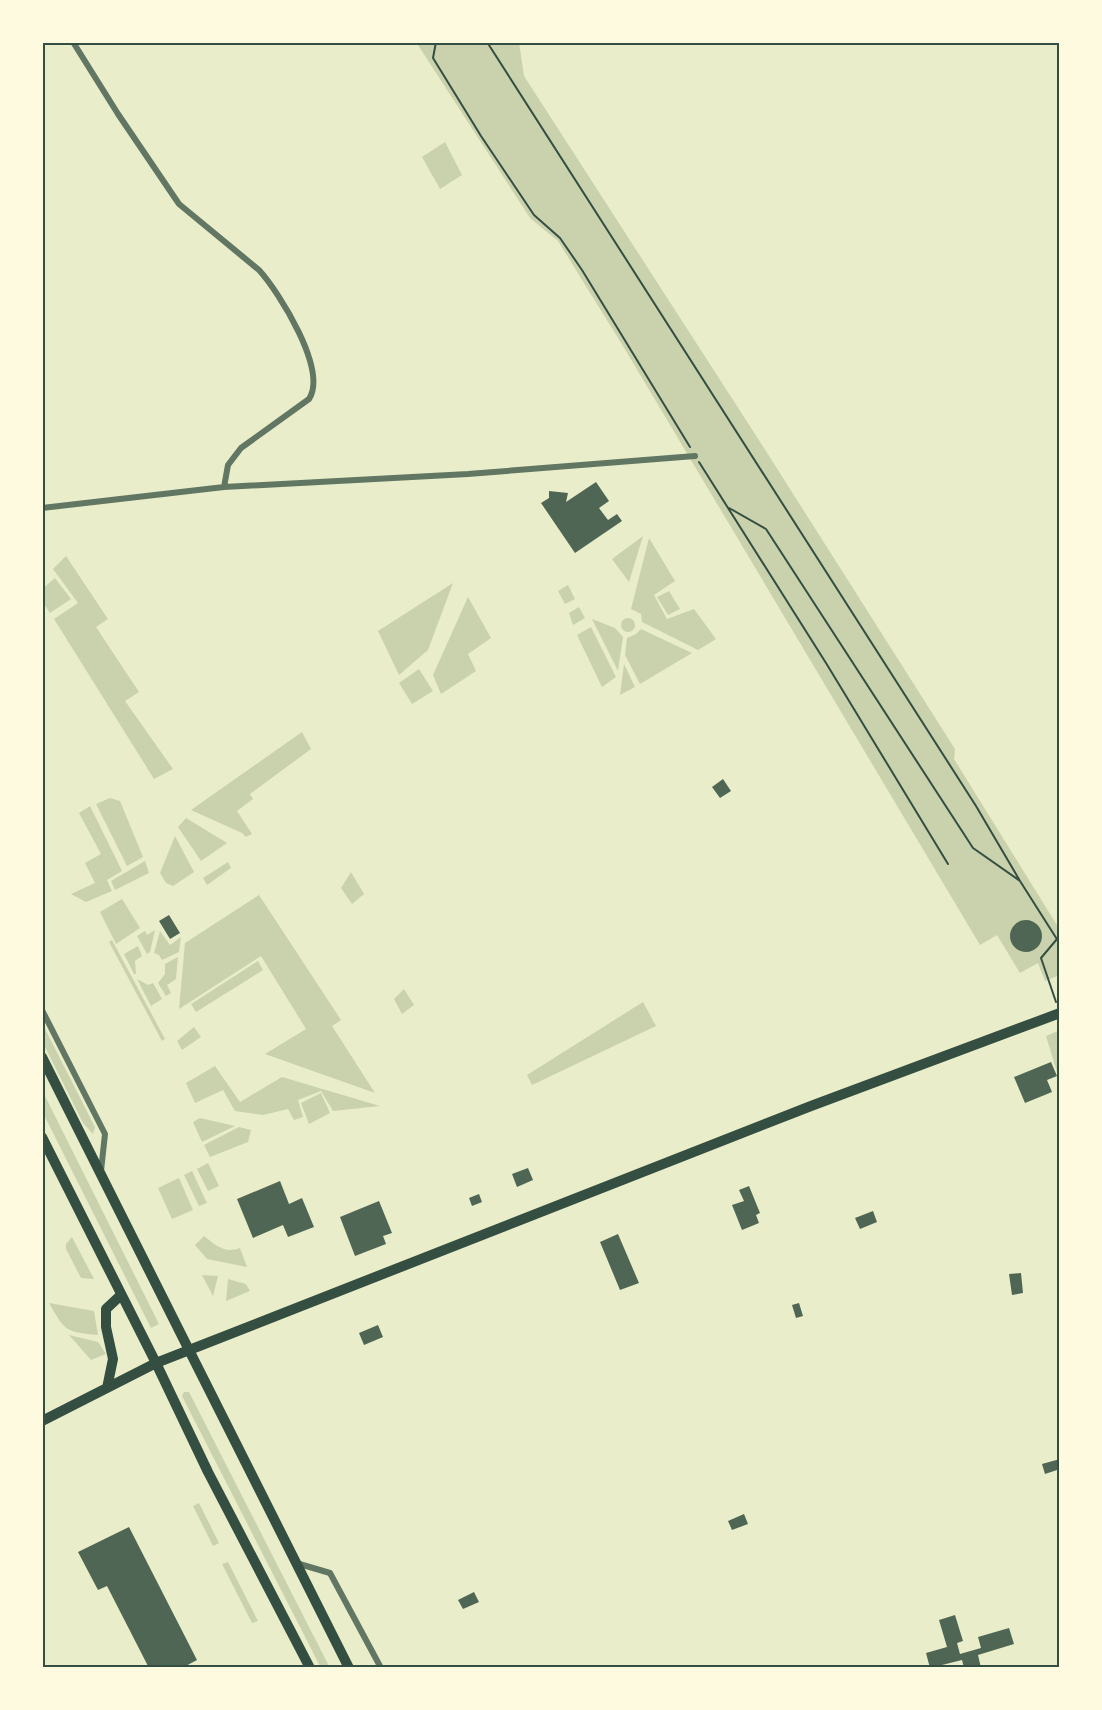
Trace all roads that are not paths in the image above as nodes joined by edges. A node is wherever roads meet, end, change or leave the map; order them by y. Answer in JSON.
{"nodes":[{"id":1,"x":73,"y":42,"type":"edge"},
{"id":2,"x":695,"y":456,"type":"dead end"},
{"id":3,"x":224,"y":487,"type":"junction"},
{"id":4,"x":42,"y":508,"type":"edge"},
{"id":5,"x":42,"y":1010,"type":"edge"},
{"id":6,"x":1060,"y":1013,"type":"edge"},
{"id":7,"x":42,"y":1057,"type":"edge"},
{"id":8,"x":42,"y":1137,"type":"edge"},
{"id":9,"x":100,"y":1174,"type":"junction"},
{"id":10,"x":121,"y":1295,"type":"junction"},
{"id":11,"x":189,"y":1350,"type":"junction"},
{"id":12,"x":156,"y":1364,"type":"junction"},
{"id":13,"x":107,"y":1388,"type":"junction"},
{"id":14,"x":42,"y":1421,"type":"edge"},
{"id":15,"x":296,"y":1563,"type":"junction"},
{"id":16,"x":310,"y":1668,"type":"edge"},
{"id":17,"x":349,"y":1668,"type":"edge"},
{"id":18,"x":381,"y":1668,"type":"edge"}],
"edges":[{"from":1,"to":3,"type":"street"},
{"from":2,"to":3,"type":"street"},
{"from":3,"to":4,"type":"street"},
{"from":5,"to":9,"type":"street"},
{"from":6,"to":11,"type":"main road"},
{"from":7,"to":9,"type":"main road"},
{"from":8,"to":10,"type":"main road"},
{"from":9,"to":11,"type":"main road"},
{"from":10,"to":12,"type":"main road"},
{"from":10,"to":13,"type":"main road"},
{"from":11,"to":12,"type":"main road"},
{"from":11,"to":15,"type":"main road"},
{"from":12,"to":13,"type":"main road"},
{"from":12,"to":16,"type":"main road"},
{"from":13,"to":14,"type":"main road"},
{"from":15,"to":17,"type":"main road"},
{"from":15,"to":18,"type":"street"}]}
